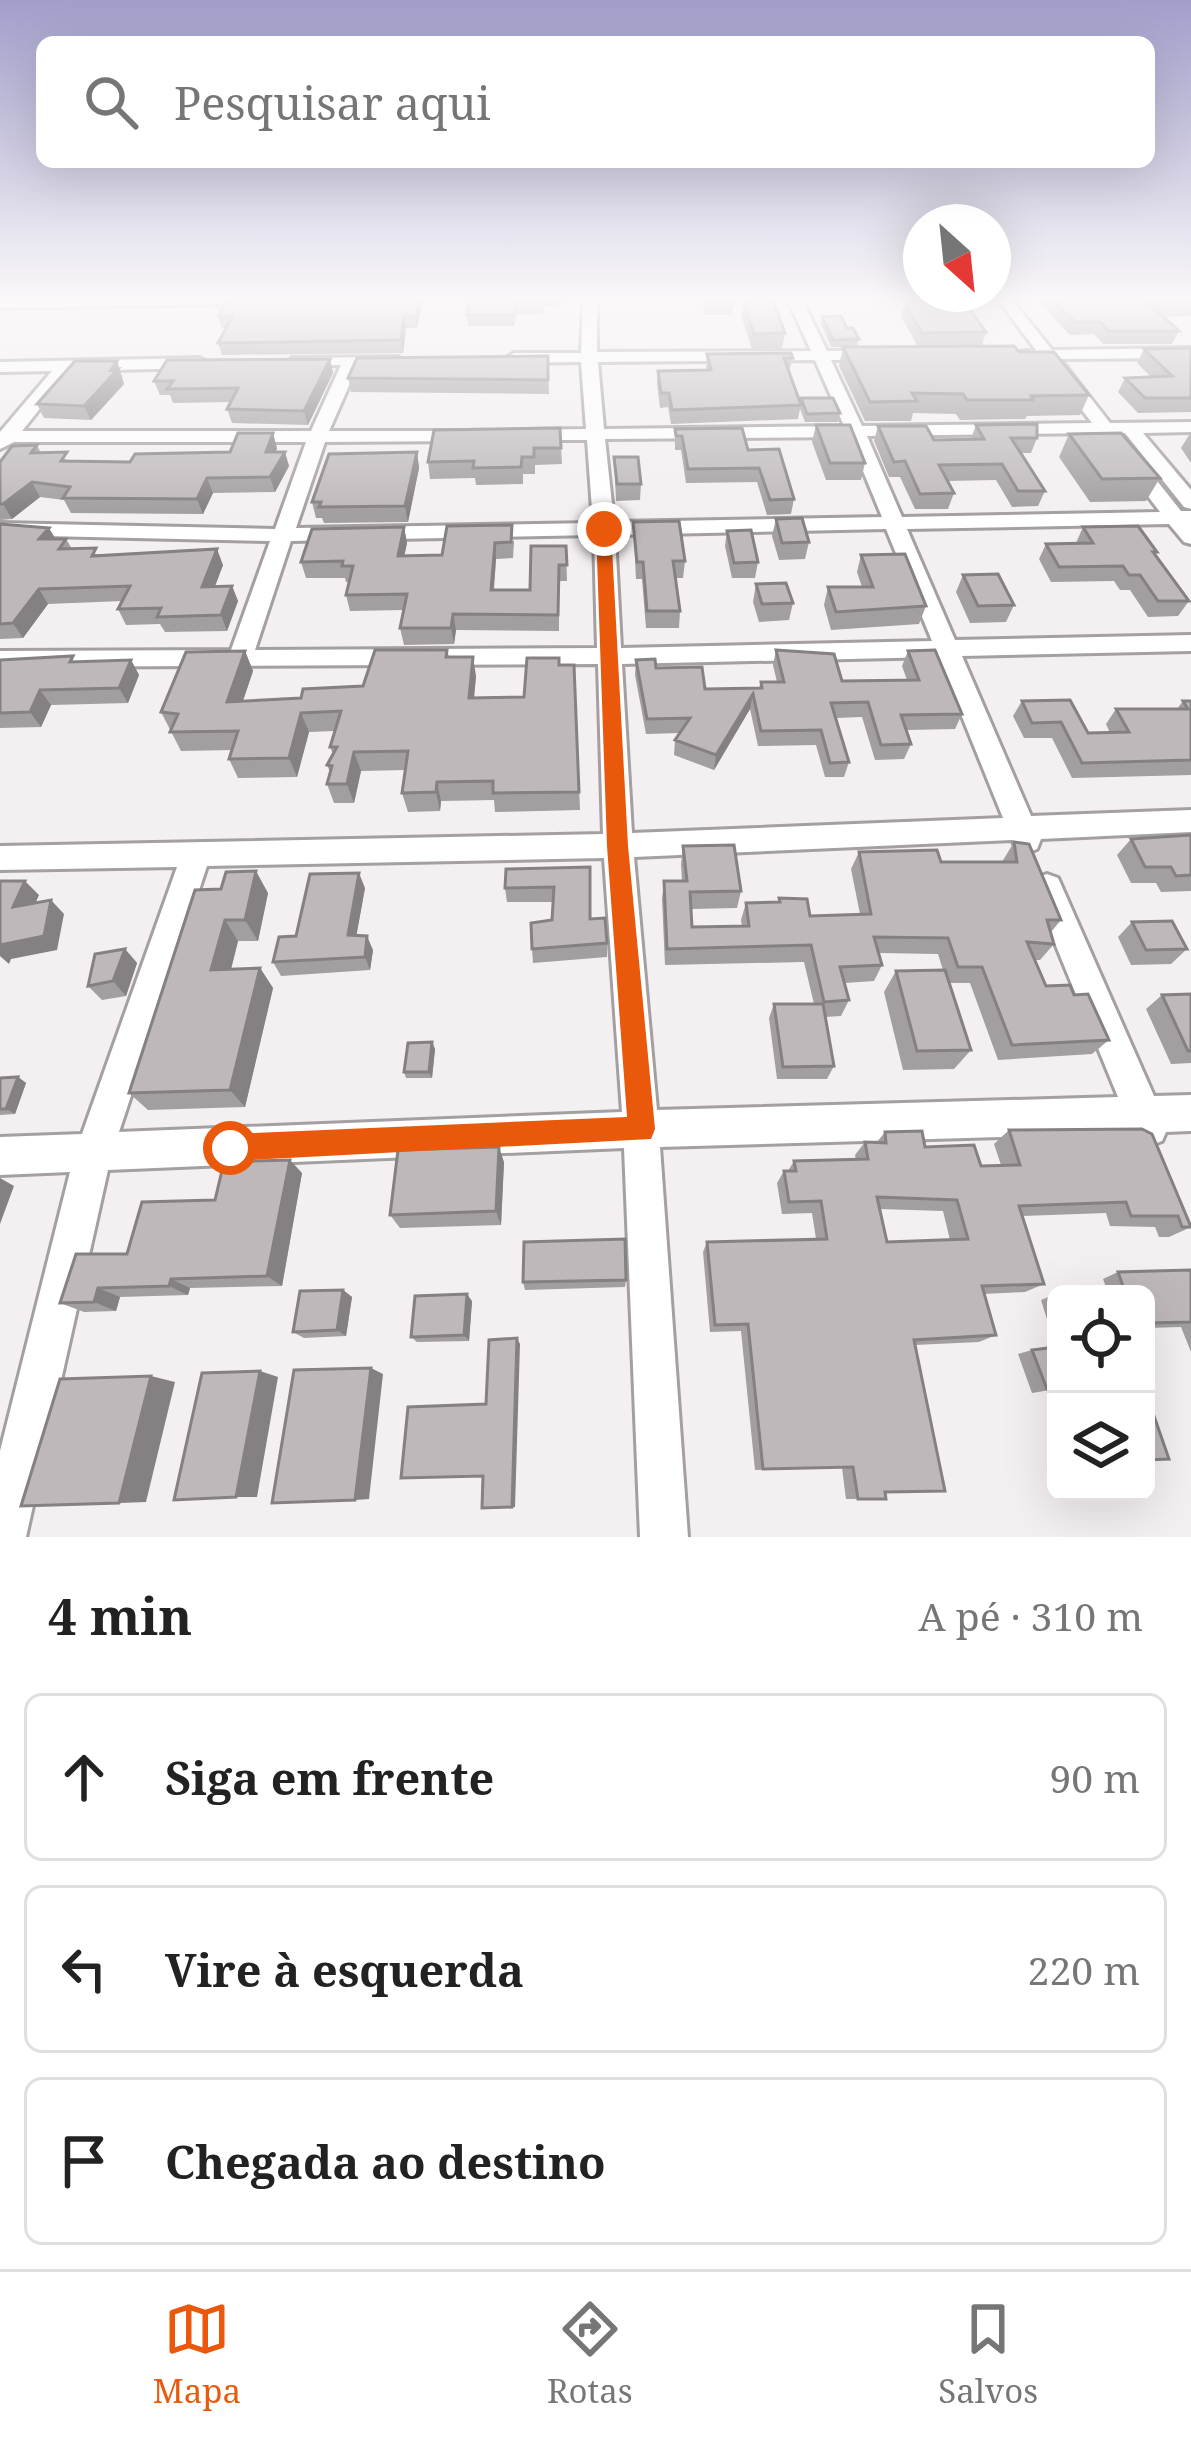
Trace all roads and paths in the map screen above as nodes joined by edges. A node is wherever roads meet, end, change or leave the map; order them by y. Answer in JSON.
{"nodes":[{"id":1,"x":60,"y":372,"type":"edge"},
{"id":2,"x":347,"y":372,"type":"edge"},
{"id":3,"x":590,"y":372,"type":"edge"},
{"id":4,"x":828,"y":372,"type":"edge"},
{"id":5,"x":1066,"y":372,"type":"edge"},
{"id":6,"x":1080,"y":372,"type":"edge"},
{"id":7,"x":1191,"y":427,"type":"edge"},
{"id":8,"x":1118,"y":428,"type":"junction"},
{"id":9,"x":855,"y":429,"type":"junction"},
{"id":10,"x":596,"y":434,"type":"junction"},
{"id":11,"x":504,"y":435,"type":"edge"},
{"id":12,"x":482,"y":436,"type":"edge"},
{"id":13,"x":317,"y":438,"type":"junction"},
{"id":14,"x":3,"y":440,"type":"edge"},
{"id":15,"x":1186,"y":513,"type":"edge"},
{"id":16,"x":894,"y":524,"type":"junction"},
{"id":17,"x":0,"y":529,"type":"edge"},
{"id":18,"x":604,"y":529,"type":"junction"},
{"id":19,"x":282,"y":536,"type":"junction"},
{"id":20,"x":1191,"y":538,"type":"edge"},
{"id":21,"x":1191,"y":643,"type":"edge"},
{"id":22,"x":944,"y":650,"type":"junction"},
{"id":23,"x":608,"y":656,"type":"junction"},
{"id":24,"x":240,"y":658,"type":"junction"},
{"id":25,"x":0,"y":659,"type":"edge"},
{"id":26,"x":1191,"y":821,"type":"edge"},
{"id":27,"x":1021,"y":826,"type":"junction"},
{"id":28,"x":618,"y":846,"type":"junction"},
{"id":29,"x":195,"y":857,"type":"junction"},
{"id":30,"x":0,"y":858,"type":"edge"},
{"id":31,"x":1191,"y":1113,"type":"edge"},
{"id":32,"x":1144,"y":1114,"type":"junction"},
{"id":33,"x":641,"y":1129,"type":"junction"},
{"id":34,"x":94,"y":1151,"type":"junction"},
{"id":35,"x":1159,"y":1154,"type":"edge"},
{"id":36,"x":0,"y":1156,"type":"edge"},
{"id":37,"x":2,"y":1537,"type":"edge"},
{"id":38,"x":664,"y":1537,"type":"edge"}],
"edges":[{"from":1,"to":14,"type":"street"},
{"from":2,"to":13,"type":"street"},
{"from":3,"to":10,"type":"street"},
{"from":4,"to":9,"type":"street"},
{"from":5,"to":8,"type":"street"},
{"from":6,"to":8,"type":"street"},
{"from":7,"to":8,"type":"street"},
{"from":8,"to":9,"type":"street"},
{"from":8,"to":15,"type":"street"},
{"from":9,"to":10,"type":"street"},
{"from":9,"to":16,"type":"street"},
{"from":10,"to":11,"type":"street"},
{"from":10,"to":18,"type":"street"},
{"from":12,"to":13,"type":"street"},
{"from":13,"to":14,"type":"street"},
{"from":13,"to":19,"type":"street"},
{"from":15,"to":16,"type":"street"},
{"from":15,"to":20,"type":"street"},
{"from":16,"to":18,"type":"street"},
{"from":16,"to":22,"type":"street"},
{"from":17,"to":19,"type":"street"},
{"from":18,"to":19,"type":"street"},
{"from":18,"to":23,"type":"street"},
{"from":19,"to":24,"type":"street"},
{"from":21,"to":22,"type":"street"},
{"from":22,"to":23,"type":"street"},
{"from":22,"to":27,"type":"street"},
{"from":23,"to":24,"type":"street"},
{"from":23,"to":28,"type":"street"},
{"from":24,"to":25,"type":"street"},
{"from":26,"to":27,"type":"street"},
{"from":27,"to":28,"type":"street"},
{"from":27,"to":32,"type":"street"},
{"from":28,"to":29,"type":"street"},
{"from":28,"to":33,"type":"street"},
{"from":29,"to":30,"type":"street"},
{"from":29,"to":34,"type":"street"},
{"from":31,"to":32,"type":"street"},
{"from":32,"to":33,"type":"street"},
{"from":32,"to":35,"type":"street"},
{"from":33,"to":34,"type":"street"},
{"from":33,"to":38,"type":"street"},
{"from":34,"to":36,"type":"street"},
{"from":34,"to":37,"type":"street"}]}
